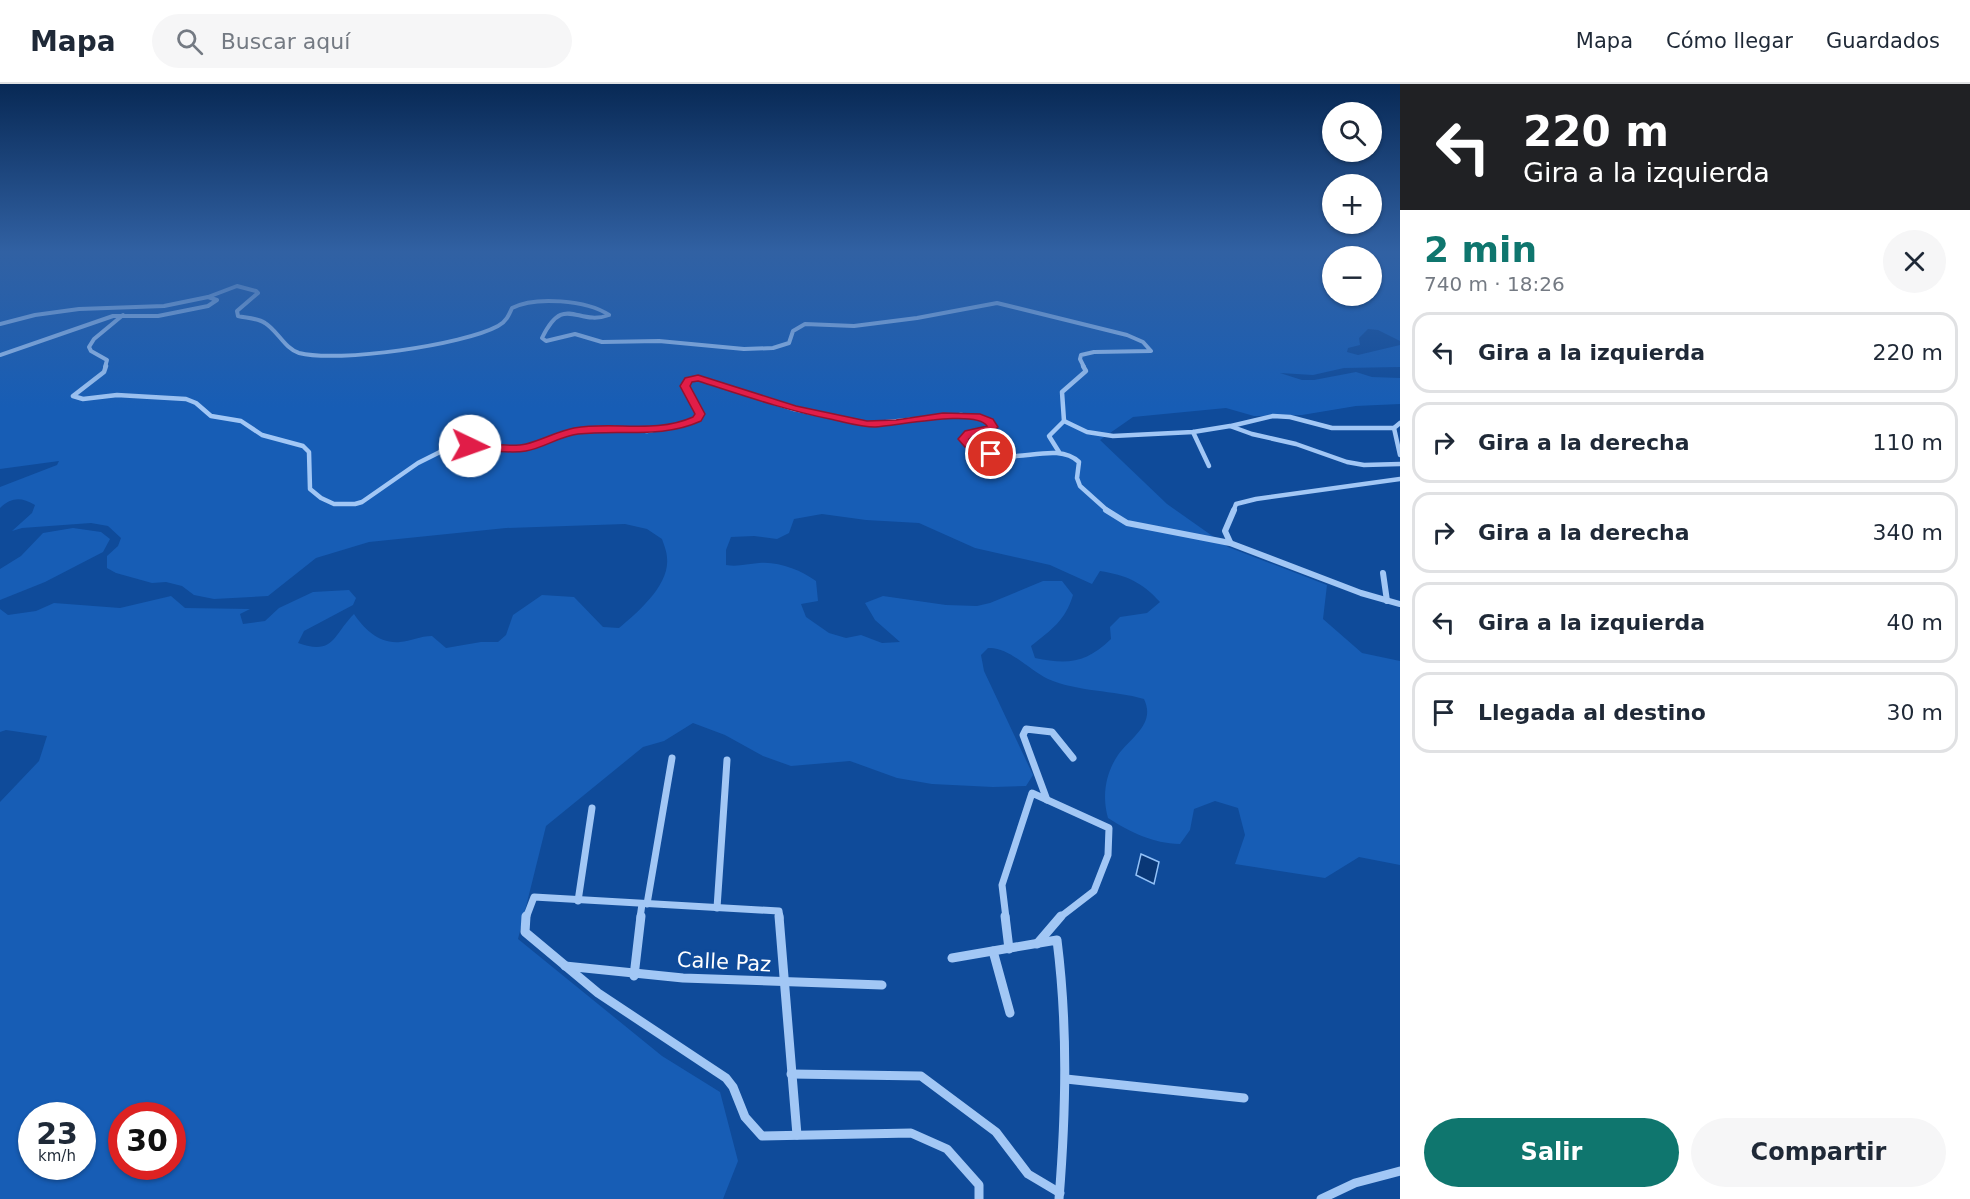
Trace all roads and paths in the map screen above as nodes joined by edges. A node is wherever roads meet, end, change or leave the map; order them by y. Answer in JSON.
{"nodes":[{"id":1,"x":179,"y":303,"type":"edge"},
{"id":2,"x":213,"y":303,"type":"edge"},
{"id":3,"x":247,"y":303,"type":"edge"},
{"id":4,"x":527,"y":303,"type":"edge"},
{"id":5,"x":551,"y":303,"type":"edge"},
{"id":6,"x":997,"y":303,"type":"edge"},
{"id":7,"x":997,"y":303,"type":"edge"},
{"id":8,"x":123,"y":315,"type":"junction"},
{"id":9,"x":0,"y":324,"type":"edge"},
{"id":10,"x":0,"y":355,"type":"edge"},
{"id":11,"x":1064,"y":421,"type":"junction"},
{"id":12,"x":1400,"y":423,"type":"edge"},
{"id":13,"x":1230,"y":426,"type":"junction"},
{"id":14,"x":1394,"y":428,"type":"junction"},
{"id":15,"x":1193,"y":432,"type":"junction"},
{"id":16,"x":1059,"y":452,"type":"junction"},
{"id":17,"x":1400,"y":455,"type":"edge"},
{"id":18,"x":1400,"y":464,"type":"edge"},
{"id":19,"x":1209,"y":466,"type":"dead end"},
{"id":20,"x":1400,"y":479,"type":"edge"},
{"id":21,"x":1230,"y":543,"type":"junction"},
{"id":22,"x":1383,"y":573,"type":"dead end"},
{"id":23,"x":1387,"y":601,"type":"junction"},
{"id":24,"x":1400,"y":604,"type":"edge"},
{"id":25,"x":672,"y":758,"type":"dead end"},
{"id":26,"x":1073,"y":758,"type":"dead end"},
{"id":27,"x":727,"y":760,"type":"dead end"},
{"id":28,"x":1047,"y":800,"type":"junction"},
{"id":29,"x":592,"y":808,"type":"dead end"},
{"id":30,"x":578,"y":900,"type":"junction"},
{"id":31,"x":644,"y":904,"type":"junction"},
{"id":32,"x":717,"y":908,"type":"junction"},
{"id":33,"x":1036,"y":944,"type":"junction"},
{"id":34,"x":1009,"y":948,"type":"junction"},
{"id":35,"x":993,"y":951,"type":"junction"},
{"id":36,"x":952,"y":958,"type":"dead end"},
{"id":37,"x":565,"y":966,"type":"junction"},
{"id":38,"x":634,"y":976,"type":"junction"},
{"id":39,"x":784,"y":983,"type":"junction"},
{"id":40,"x":882,"y":985,"type":"dead end"},
{"id":41,"x":1010,"y":1013,"type":"dead end"},
{"id":42,"x":790,"y":1074,"type":"junction"},
{"id":43,"x":1066,"y":1079,"type":"junction"},
{"id":44,"x":1244,"y":1098,"type":"dead end"},
{"id":45,"x":797,"y":1135,"type":"junction"},
{"id":46,"x":1400,"y":1171,"type":"edge"},
{"id":47,"x":1060,"y":1196,"type":"edge"},
{"id":48,"x":979,"y":1199,"type":"edge"},
{"id":49,"x":1321,"y":1199,"type":"edge"}],
"edges":[{"from":1,"to":9,"type":"street"},
{"from":2,"to":8,"type":"street"},
{"from":3,"to":4,"type":"street"},
{"from":5,"to":7,"type":"street"},
{"from":6,"to":11,"type":"street"},
{"from":8,"to":10,"type":"street"},
{"from":8,"to":16,"type":"street"},
{"from":11,"to":15,"type":"street"},
{"from":11,"to":16,"type":"street"},
{"from":12,"to":14,"type":"street"},
{"from":13,"to":14,"type":"street"},
{"from":13,"to":15,"type":"street"},
{"from":13,"to":18,"type":"street"},
{"from":14,"to":17,"type":"street"},
{"from":15,"to":19,"type":"street"},
{"from":16,"to":21,"type":"street"},
{"from":20,"to":21,"type":"street"},
{"from":21,"to":23,"type":"street"},
{"from":22,"to":23,"type":"street"},
{"from":23,"to":24,"type":"street"},
{"from":25,"to":31,"type":"street"},
{"from":26,"to":28,"type":"street"},
{"from":27,"to":32,"type":"street"},
{"from":28,"to":33,"type":"street"},
{"from":28,"to":34,"type":"street"},
{"from":29,"to":30,"type":"street"},
{"from":30,"to":31,"type":"street"},
{"from":30,"to":37,"type":"street"},
{"from":31,"to":32,"type":"street"},
{"from":31,"to":38,"type":"street"},
{"from":32,"to":39,"type":"street"},
{"from":33,"to":34,"type":"street"},
{"from":33,"to":43,"type":"street"},
{"from":34,"to":35,"type":"street"},
{"from":35,"to":36,"type":"street"},
{"from":35,"to":41,"type":"street"},
{"from":37,"to":38,"type":"street","name":"Calle Paz"},
{"from":37,"to":45,"type":"street"},
{"from":38,"to":39,"type":"street","name":"Calle Paz"},
{"from":39,"to":40,"type":"street","name":"Calle Paz"},
{"from":39,"to":42,"type":"street"},
{"from":42,"to":45,"type":"street"},
{"from":42,"to":47,"type":"street"},
{"from":43,"to":44,"type":"street"},
{"from":43,"to":47,"type":"street"},
{"from":45,"to":48,"type":"street"},
{"from":46,"to":49,"type":"street"}]}
